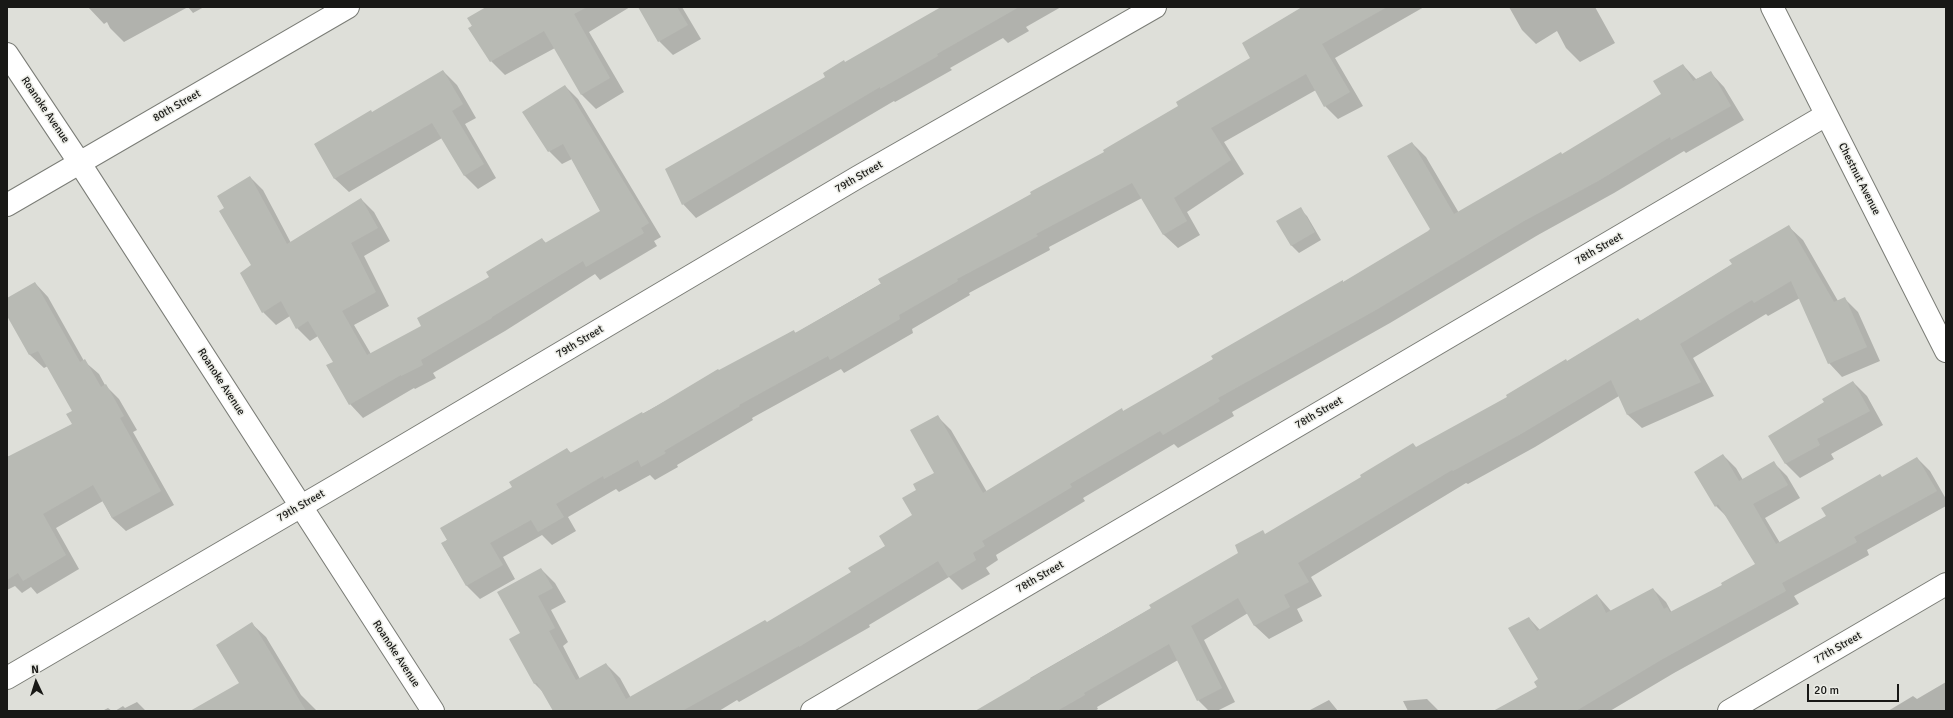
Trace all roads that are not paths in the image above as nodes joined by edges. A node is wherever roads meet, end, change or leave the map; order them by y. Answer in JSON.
{"nodes":[{"id":1,"x":348,"y":7,"type":"edge"},
{"id":2,"x":1155,"y":7,"type":"edge"},
{"id":3,"x":1772,"y":7,"type":"edge"},
{"id":4,"x":7,"y":54,"type":"edge"},
{"id":5,"x":1826,"y":115,"type":"junction"},
{"id":6,"x":79,"y":162,"type":"junction"},
{"id":7,"x":7,"y":205,"type":"edge"},
{"id":8,"x":1946,"y":351,"type":"edge"},
{"id":9,"x":301,"y":506,"type":"junction"},
{"id":10,"x":1946,"y":584,"type":"edge"},
{"id":11,"x":7,"y":678,"type":"edge"},
{"id":12,"x":433,"y":711,"type":"edge"},
{"id":13,"x":812,"y":711,"type":"edge"},
{"id":14,"x":1729,"y":711,"type":"edge"}],
"edges":[{"from":1,"to":6,"type":"street","name":"80th Street"},
{"from":2,"to":9,"type":"street","name":"79th Street"},
{"from":3,"to":5,"type":"street","name":"Chestnut Avenue"},
{"from":4,"to":6,"type":"street","name":"Roanoke Avenue"},
{"from":5,"to":8,"type":"street","name":"Chestnut Avenue"},
{"from":5,"to":13,"type":"street","name":"78th Street"},
{"from":6,"to":7,"type":"street","name":"80th Street"},
{"from":6,"to":9,"type":"street","name":"Roanoke Avenue"},
{"from":9,"to":11,"type":"street","name":"79th Street"},
{"from":9,"to":12,"type":"street","name":"Roanoke Avenue"},
{"from":10,"to":14,"type":"street","name":"77th Street"}]}
